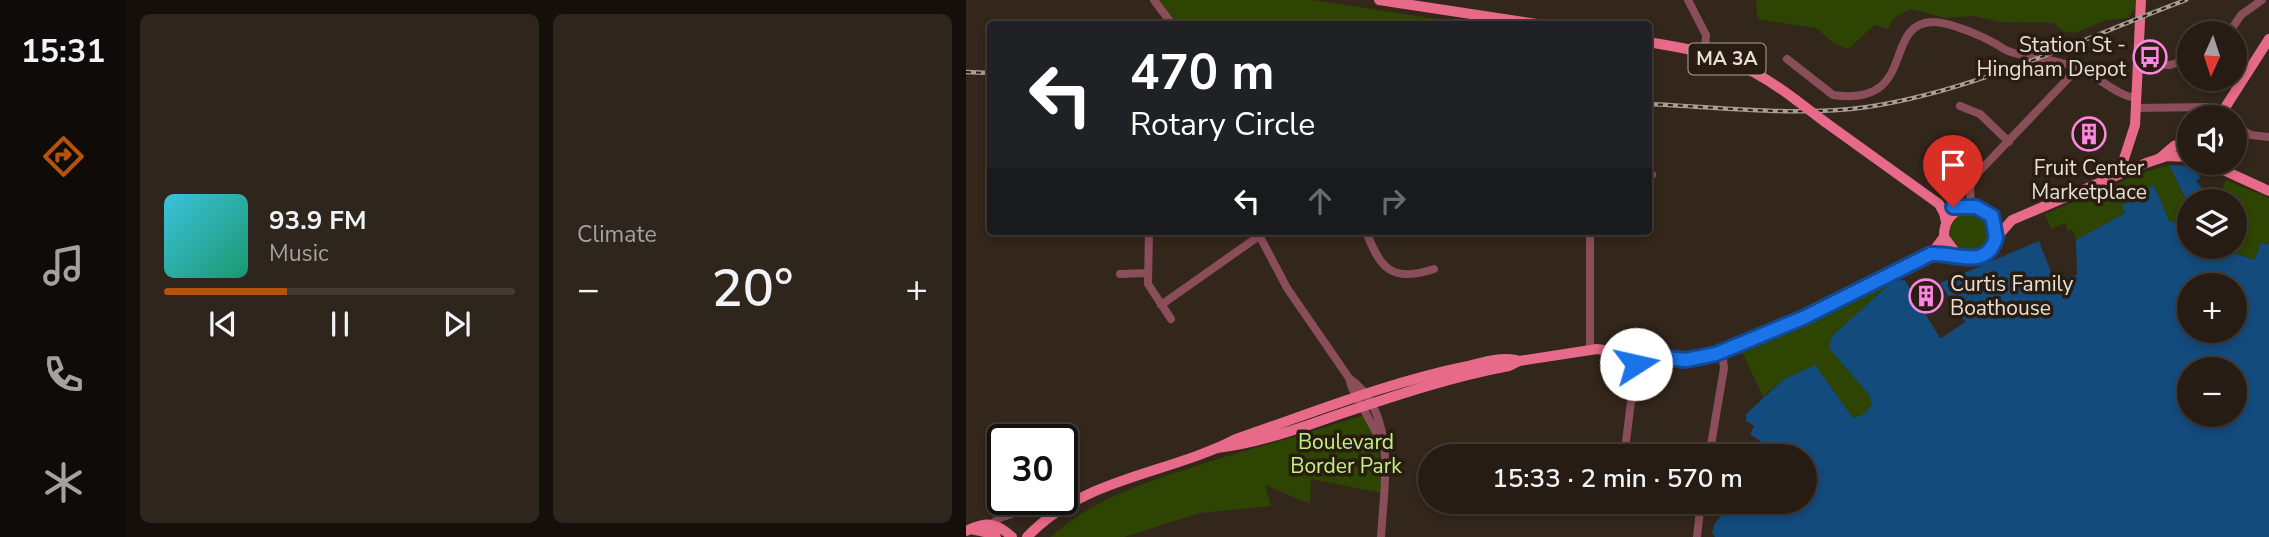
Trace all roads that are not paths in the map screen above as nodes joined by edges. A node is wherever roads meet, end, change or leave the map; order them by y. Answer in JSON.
{"nodes":[{"id":1,"x":1154,"y":0,"type":"edge"},
{"id":2,"x":1379,"y":0,"type":"edge"},
{"id":3,"x":1688,"y":0,"type":"edge"},
{"id":4,"x":2141,"y":0,"type":"edge"},
{"id":5,"x":2262,"y":0,"type":"edge"},
{"id":6,"x":1170,"y":21,"type":"edge"},
{"id":7,"x":1517,"y":21,"type":"edge"},
{"id":8,"x":2237,"y":21,"type":"edge"},
{"id":9,"x":2269,"y":40,"type":"edge"},
{"id":10,"x":1652,"y":43,"type":"edge"},
{"id":11,"x":1705,"y":52,"type":"junction"},
{"id":12,"x":1787,"y":59,"type":"dead end"},
{"id":13,"x":2177,"y":63,"type":"edge"},
{"id":14,"x":2137,"y":64,"type":"junction"},
{"id":15,"x":2078,"y":68,"type":"junction"},
{"id":16,"x":2136,"y":103,"type":"junction"},
{"id":17,"x":2177,"y":105,"type":"edge"},
{"id":18,"x":2228,"y":105,"type":"edge"},
{"id":19,"x":1960,"y":106,"type":"dead end"},
{"id":20,"x":2247,"y":133,"type":"edge"},
{"id":21,"x":2269,"y":137,"type":"edge"},
{"id":22,"x":2009,"y":142,"type":"junction"},
{"id":23,"x":2177,"y":145,"type":"edge"},
{"id":24,"x":2177,"y":157,"type":"edge"},
{"id":25,"x":2160,"y":158,"type":"junction"},
{"id":26,"x":2123,"y":172,"type":"junction"},
{"id":27,"x":2234,"y":175,"type":"edge"},
{"id":28,"x":2269,"y":191,"type":"edge"},
{"id":29,"x":1939,"y":204,"type":"junction"},
{"id":30,"x":1966,"y":207,"type":"junction"},
{"id":31,"x":1992,"y":216,"type":"junction"},
{"id":32,"x":2012,"y":220,"type":"junction"},
{"id":33,"x":1946,"y":222,"type":"junction"},
{"id":34,"x":1149,"y":235,"type":"edge"},
{"id":35,"x":1255,"y":235,"type":"edge"},
{"id":36,"x":1259,"y":235,"type":"edge"},
{"id":37,"x":1368,"y":235,"type":"edge"},
{"id":38,"x":1590,"y":235,"type":"edge"},
{"id":39,"x":1944,"y":237,"type":"junction"},
{"id":40,"x":1996,"y":238,"type":"junction"},
{"id":41,"x":1931,"y":254,"type":"junction"},
{"id":42,"x":1958,"y":256,"type":"junction"},
{"id":43,"x":1434,"y":269,"type":"dead end"},
{"id":44,"x":1147,"y":273,"type":"junction"},
{"id":45,"x":1120,"y":274,"type":"dead end"},
{"id":46,"x":1161,"y":304,"type":"junction"},
{"id":47,"x":1171,"y":319,"type":"dead end"},
{"id":48,"x":1590,"y":350,"type":"junction"},
{"id":49,"x":1722,"y":352,"type":"junction"},
{"id":50,"x":1637,"y":355,"type":"junction"},
{"id":51,"x":1365,"y":401,"type":"junction"},
{"id":52,"x":1626,"y":444,"type":"edge"},
{"id":53,"x":1711,"y":444,"type":"edge"},
{"id":54,"x":1700,"y":514,"type":"edge"},
{"id":55,"x":1004,"y":515,"type":"edge"},
{"id":56,"x":1037,"y":527,"type":"junction"},
{"id":57,"x":968,"y":530,"type":"edge"},
{"id":58,"x":999,"y":533,"type":"edge"},
{"id":59,"x":1027,"y":537,"type":"edge"},
{"id":60,"x":1381,"y":537,"type":"edge"},
{"id":61,"x":1697,"y":537,"type":"edge"}],
"edges":[{"from":1,"to":6,"type":"street"},
{"from":2,"to":7,"type":"main road"},
{"from":3,"to":11,"type":"street"},
{"from":4,"to":14,"type":"main road"},
{"from":5,"to":8,"type":"street"},
{"from":9,"to":18,"type":"main road"},
{"from":10,"to":11,"type":"main road","number":"MA 3A"},
{"from":11,"to":29,"type":"main road","number":"MA 3A","bridge":true},
{"from":12,"to":15,"type":"street"},
{"from":13,"to":14,"type":"street"},
{"from":14,"to":16,"type":"main road"},
{"from":15,"to":16,"type":"street"},
{"from":15,"to":22,"type":"street"},
{"from":16,"to":17,"type":"street"},
{"from":16,"to":26,"type":"main road"},
{"from":19,"to":22,"type":"street"},
{"from":20,"to":21,"type":"street"},
{"from":22,"to":30,"type":"street"},
{"from":23,"to":25,"type":"main road"},
{"from":24,"to":25,"type":"main road"},
{"from":25,"to":26,"type":"main road"},
{"from":26,"to":32,"type":"main road"},
{"from":27,"to":28,"type":"main road"},
{"from":29,"to":30,"type":"main road","number":"MA 3A"},
{"from":29,"to":33,"type":"main road"},
{"from":30,"to":31,"type":"main road","number":"MA 3A"},
{"from":30,"to":33,"type":"main road"},
{"from":31,"to":32,"type":"main road","number":"MA 3A"},
{"from":31,"to":40,"type":"main road"},
{"from":32,"to":40,"type":"main road"},
{"from":33,"to":39,"type":"main road"},
{"from":34,"to":44,"type":"street"},
{"from":35,"to":46,"type":"street"},
{"from":36,"to":51,"type":"street"},
{"from":37,"to":43,"type":"street"},
{"from":38,"to":48,"type":"street"},
{"from":39,"to":41,"type":"main road"},
{"from":39,"to":42,"type":"main road"},
{"from":40,"to":42,"type":"main road"},
{"from":41,"to":42,"type":"main road"},
{"from":41,"to":49,"type":"main road"},
{"from":44,"to":45,"type":"street"},
{"from":44,"to":46,"type":"street"},
{"from":46,"to":47,"type":"street"},
{"from":48,"to":50,"type":"main road"},
{"from":48,"to":51,"type":"main road"},
{"from":49,"to":50,"type":"main road"},
{"from":49,"to":53,"type":"street"},
{"from":50,"to":52,"type":"street"},
{"from":51,"to":56,"type":"main road"},
{"from":51,"to":60,"type":"street"},
{"from":54,"to":61,"type":"street"},
{"from":55,"to":58,"type":"street"},
{"from":56,"to":58,"type":"main road"},
{"from":56,"to":59,"type":"main road"},
{"from":57,"to":58,"type":"main road"}]}
